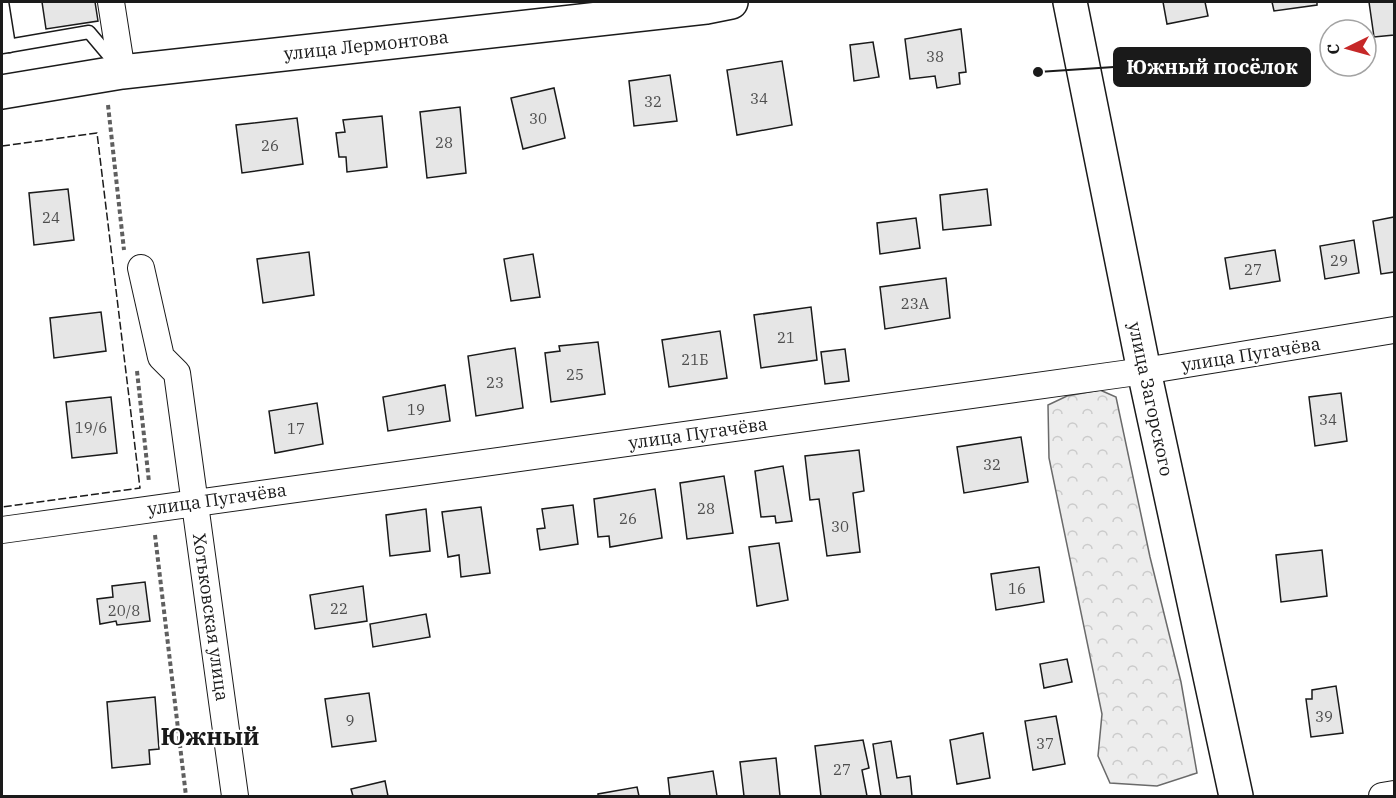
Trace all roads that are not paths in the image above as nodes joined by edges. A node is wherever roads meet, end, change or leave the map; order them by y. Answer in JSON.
{"nodes":[{"id":1,"x":2,"y":2,"type":"edge"},
{"id":2,"x":111,"y":2,"type":"edge"},
{"id":3,"x":731,"y":2,"type":"edge"},
{"id":4,"x":1070,"y":2,"type":"edge"},
{"id":5,"x":5,"y":46,"type":"edge"},
{"id":6,"x":122,"y":72,"type":"junction"},
{"id":7,"x":2,"y":92,"type":"edge"},
{"id":8,"x":141,"y":268,"type":"dead end"},
{"id":9,"x":1395,"y":330,"type":"edge"},
{"id":10,"x":1144,"y":371,"type":"junction"},
{"id":11,"x":196,"y":502,"type":"junction"},
{"id":12,"x":2,"y":530,"type":"edge"},
{"id":13,"x":1395,"y":794,"type":"edge"},
{"id":14,"x":235,"y":796,"type":"edge"},
{"id":15,"x":1236,"y":796,"type":"edge"},
{"id":16,"x":1382,"y":796,"type":"edge"}],
"edges":[{"from":1,"to":5,"type":"lane"},
{"from":2,"to":6,"type":"street"},
{"from":3,"to":6,"type":"main road","name":"улица Лермонтова"},
{"from":4,"to":10,"type":"main road","name":"улица Загорского"},
{"from":5,"to":6,"type":"lane"},
{"from":6,"to":7,"type":"main road","name":"улица Лермонтова"},
{"from":8,"to":11,"type":"street","name":"Хотьковская улица"},
{"from":9,"to":10,"type":"street","name":"улица Пугачёва"},
{"from":10,"to":11,"type":"street","name":"улица Пугачёва"},
{"from":10,"to":15,"type":"main road","name":"улица Загорского"},
{"from":11,"to":12,"type":"street","name":"улица Пугачёва"},
{"from":11,"to":14,"type":"street","name":"Хотьковская улица"},
{"from":13,"to":16,"type":"street"}]}
